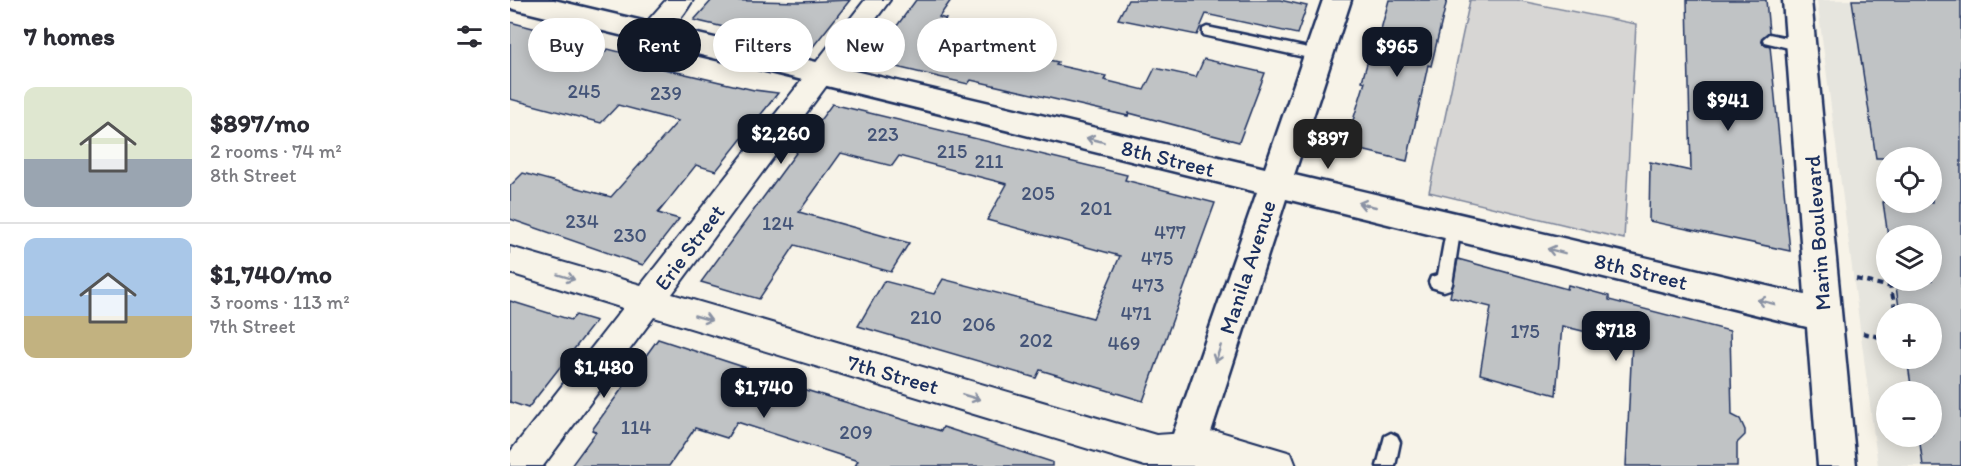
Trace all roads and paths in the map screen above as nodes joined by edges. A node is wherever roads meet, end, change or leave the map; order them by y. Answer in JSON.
{"nodes":[{"id":1,"x":514,"y":0,"type":"edge"},
{"id":2,"x":681,"y":0,"type":"edge"},
{"id":3,"x":878,"y":0,"type":"edge"},
{"id":4,"x":1337,"y":0,"type":"edge"},
{"id":5,"x":1797,"y":0,"type":"edge"},
{"id":6,"x":664,"y":18,"type":"edge"},
{"id":7,"x":617,"y":25,"type":"edge"},
{"id":8,"x":1207,"y":32,"type":"dead end"},
{"id":9,"x":1769,"y":39,"type":"dead end"},
{"id":10,"x":701,"y":45,"type":"edge"},
{"id":11,"x":1802,"y":46,"type":"junction"},
{"id":12,"x":1318,"y":55,"type":"junction"},
{"id":13,"x":822,"y":74,"type":"junction"},
{"id":14,"x":1275,"y":183,"type":"junction"},
{"id":15,"x":1454,"y":226,"type":"junction"},
{"id":16,"x":510,"y":260,"type":"edge"},
{"id":17,"x":1856,"y":279,"type":"dead end"},
{"id":18,"x":1437,"y":282,"type":"dead end"},
{"id":19,"x":647,"y":301,"type":"junction"},
{"id":20,"x":1895,"y":303,"type":"edge"},
{"id":21,"x":1823,"y":315,"type":"junction"},
{"id":22,"x":1863,"y":333,"type":"dead end"},
{"id":23,"x":1876,"y":336,"type":"edge"},
{"id":24,"x":1391,"y":442,"type":"dead end"},
{"id":25,"x":1184,"y":458,"type":"edge"},
{"id":26,"x":521,"y":466,"type":"edge"},
{"id":27,"x":1278,"y":466,"type":"edge"},
{"id":28,"x":1386,"y":466,"type":"edge"},
{"id":29,"x":1837,"y":466,"type":"edge"}],
"edges":[{"from":1,"to":7,"type":"street","name":"8th Street"},
{"from":2,"to":6,"type":"street"},
{"from":3,"to":13,"type":"street","name":"Erie Street"},
{"from":4,"to":12,"type":"street","name":"Manila Avenue"},
{"from":5,"to":11,"type":"street","name":"Marin Boulevard"},
{"from":8,"to":12,"type":"lane"},
{"from":9,"to":11,"type":"lane"},
{"from":10,"to":13,"type":"street","name":"8th Street"},
{"from":11,"to":21,"type":"street","name":"Marin Boulevard"},
{"from":12,"to":14,"type":"street","name":"Manila Avenue"},
{"from":14,"to":13,"type":"street","name":"8th Street","one_way":true},
{"from":13,"to":19,"type":"street","name":"Erie Street"},
{"from":15,"to":14,"type":"street","name":"8th Street","one_way":true},
{"from":14,"to":25,"type":"street","name":"Manila Avenue","one_way":true},
{"from":15,"to":18,"type":"lane"},
{"from":21,"to":15,"type":"street","name":"8th Street","one_way":true},
{"from":16,"to":19,"type":"street","name":"7th Street","one_way":true},
{"from":17,"to":20,"type":"path"},
{"from":19,"to":25,"type":"street","name":"7th Street","one_way":true},
{"from":19,"to":26,"type":"street","name":"Erie Street"},
{"from":21,"to":29,"type":"street","name":"Marin Boulevard"},
{"from":22,"to":23,"type":"path"},
{"from":24,"to":28,"type":"lane"},
{"from":25,"to":27,"type":"street","name":"7th Street"}]}
